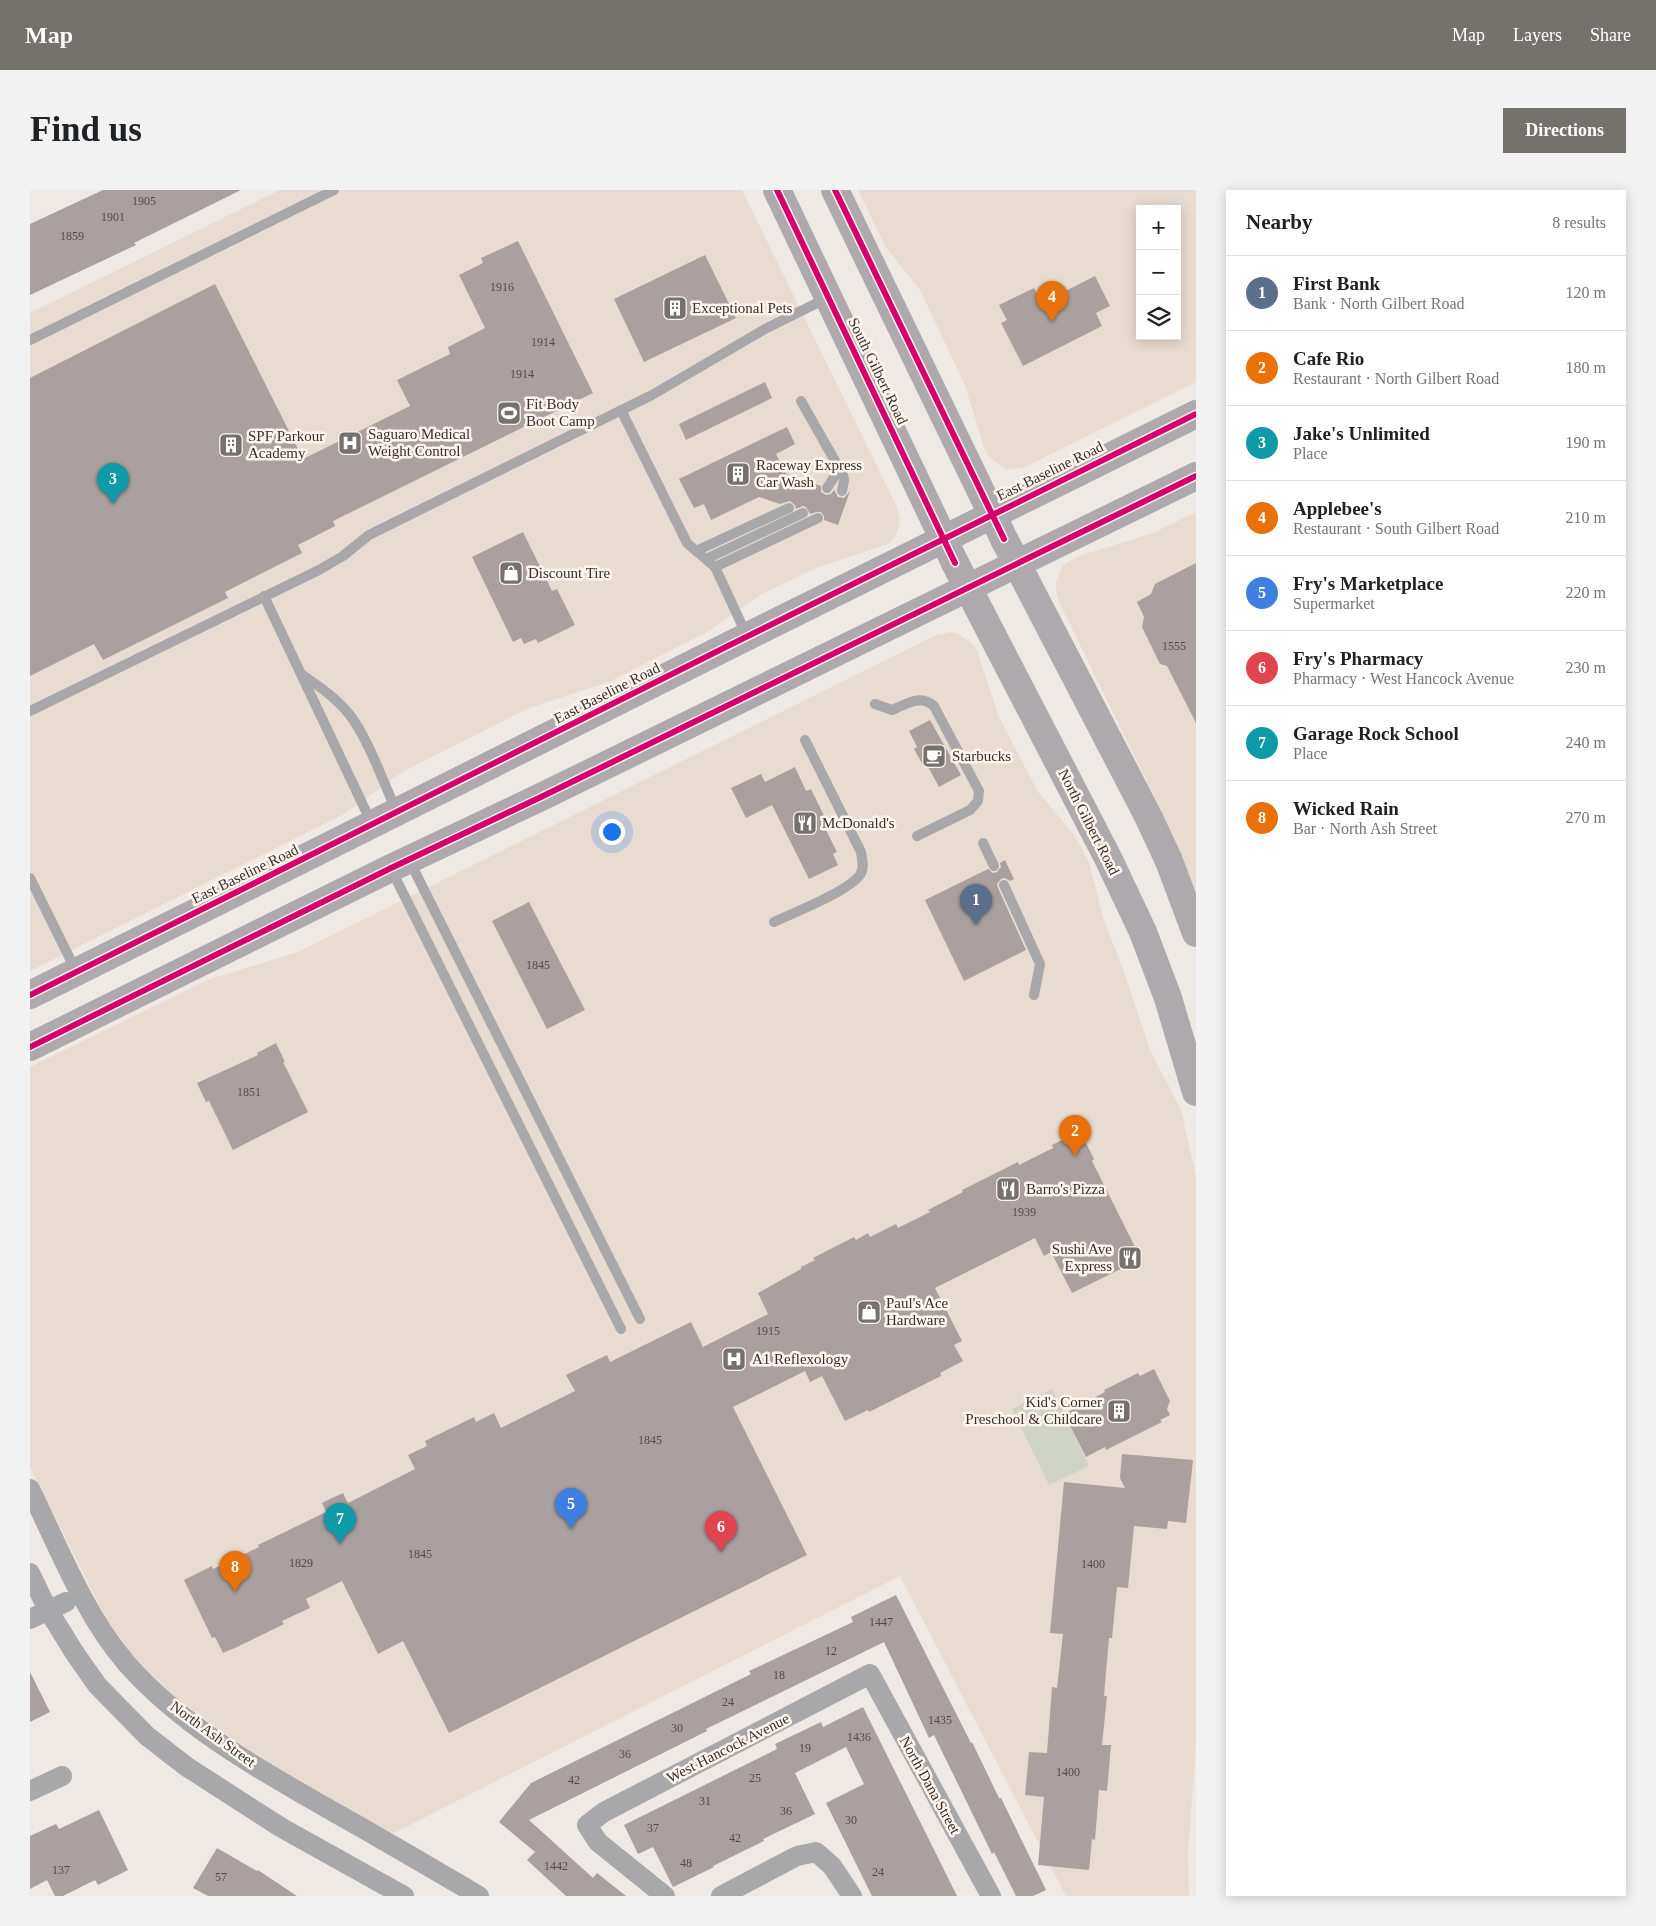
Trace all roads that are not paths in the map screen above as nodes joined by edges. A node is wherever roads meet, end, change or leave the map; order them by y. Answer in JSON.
{"nodes":[{"id":1,"x":334,"y":190,"type":"edge"},
{"id":2,"x":778,"y":190,"type":"edge"},
{"id":3,"x":835,"y":190,"type":"edge"},
{"id":4,"x":829,"y":297,"type":"junction"},
{"id":5,"x":30,"y":340,"type":"edge"},
{"id":6,"x":801,"y":401,"type":"dead end"},
{"id":7,"x":621,"y":410,"type":"junction"},
{"id":8,"x":1196,"y":414,"type":"edge"},
{"id":9,"x":840,"y":468,"type":"junction"},
{"id":10,"x":1196,"y":476,"type":"edge"},
{"id":11,"x":790,"y":508,"type":"dead end"},
{"id":12,"x":803,"y":513,"type":"dead end"},
{"id":13,"x":992,"y":514,"type":"junction"},
{"id":14,"x":818,"y":518,"type":"dead end"},
{"id":15,"x":944,"y":538,"type":"junction"},
{"id":16,"x":696,"y":551,"type":"junction"},
{"id":17,"x":706,"y":559,"type":"junction"},
{"id":18,"x":956,"y":563,"type":"joint"},
{"id":19,"x":1017,"y":564,"type":"junction"},
{"id":20,"x":715,"y":567,"type":"junction"},
{"id":21,"x":969,"y":588,"type":"junction"},
{"id":22,"x":264,"y":596,"type":"junction"},
{"id":23,"x":747,"y":636,"type":"junction"},
{"id":24,"x":303,"y":676,"type":"junction"},
{"id":25,"x":875,"y":704,"type":"dead end"},
{"id":26,"x":30,"y":711,"type":"edge"},
{"id":27,"x":805,"y":740,"type":"dead end"},
{"id":28,"x":397,"y":812,"type":"junction"},
{"id":29,"x":372,"y":825,"type":"junction"},
{"id":30,"x":916,"y":836,"type":"dead end"},
{"id":31,"x":983,"y":843,"type":"dead end"},
{"id":32,"x":399,"y":864,"type":"junction"},
{"id":33,"x":994,"y":866,"type":"dead end"},
{"id":34,"x":30,"y":878,"type":"edge"},
{"id":35,"x":1004,"y":885,"type":"dead end"},
{"id":36,"x":774,"y":922,"type":"dead end"},
{"id":37,"x":1196,"y":933,"type":"edge"},
{"id":38,"x":76,"y":972,"type":"junction"},
{"id":39,"x":30,"y":994,"type":"edge"},
{"id":40,"x":1034,"y":994,"type":"dead end"},
{"id":41,"x":30,"y":1047,"type":"edge"},
{"id":42,"x":1193,"y":1066,"type":"edge"},
{"id":43,"x":1196,"y":1092,"type":"edge"},
{"id":44,"x":640,"y":1319,"type":"dead end"},
{"id":45,"x":622,"y":1329,"type":"dead end"},
{"id":46,"x":30,"y":1489,"type":"edge"},
{"id":47,"x":30,"y":1573,"type":"edge"},
{"id":48,"x":57,"y":1606,"type":"junction"},
{"id":49,"x":30,"y":1619,"type":"edge"},
{"id":50,"x":870,"y":1674,"type":"joint"},
{"id":51,"x":62,"y":1776,"type":"dead end"},
{"id":52,"x":30,"y":1791,"type":"edge"},
{"id":53,"x":404,"y":1896,"type":"edge"},
{"id":54,"x":479,"y":1896,"type":"edge"},
{"id":55,"x":665,"y":1896,"type":"edge"},
{"id":56,"x":721,"y":1896,"type":"edge"},
{"id":57,"x":852,"y":1896,"type":"edge"},
{"id":58,"x":991,"y":1896,"type":"edge"}],
"edges":[{"from":1,"to":5,"type":"lane"},
{"from":2,"to":4,"type":"main road","name":"South Gilbert Road"},
{"from":3,"to":13,"type":"main road"},
{"from":4,"to":7,"type":"lane"},
{"from":4,"to":15,"type":"main road","name":"South Gilbert Road"},
{"from":6,"to":9,"type":"lane"},
{"from":7,"to":16,"type":"lane"},
{"from":7,"to":22,"type":"lane"},
{"from":8,"to":13,"type":"main road","name":"East Baseline Road"},
{"from":9,"to":9,"type":"lane"},
{"from":10,"to":19,"type":"main road"},
{"from":11,"to":16,"type":"lane"},
{"from":12,"to":17,"type":"lane"},
{"from":13,"to":15,"type":"main road","name":"East Baseline Road"},
{"from":13,"to":19,"type":"main road"},
{"from":14,"to":20,"type":"lane"},
{"from":15,"to":18,"type":"main road","name":"South Gilbert Road"},
{"from":15,"to":23,"type":"main road","name":"East Baseline Road"},
{"from":16,"to":17,"type":"lane"},
{"from":17,"to":20,"type":"lane"},
{"from":18,"to":21,"type":"main road","name":"North Gilbert Road"},
{"from":19,"to":21,"type":"main road"},
{"from":19,"to":37,"type":"main road"},
{"from":20,"to":23,"type":"lane"},
{"from":21,"to":32,"type":"main road"},
{"from":21,"to":42,"type":"main road","name":"North Gilbert Road"},
{"from":22,"to":24,"type":"lane"},
{"from":22,"to":26,"type":"lane"},
{"from":23,"to":28,"type":"main road","name":"East Baseline Road"},
{"from":24,"to":28,"type":"lane"},
{"from":24,"to":29,"type":"lane"},
{"from":25,"to":30,"type":"lane"},
{"from":27,"to":36,"type":"lane"},
{"from":28,"to":29,"type":"main road","name":"East Baseline Road"},
{"from":29,"to":38,"type":"main road","name":"East Baseline Road"},
{"from":31,"to":33,"type":"lane"},
{"from":32,"to":41,"type":"main road"},
{"from":32,"to":44,"type":"lane"},
{"from":32,"to":45,"type":"lane"},
{"from":34,"to":38,"type":"lane"},
{"from":35,"to":40,"type":"lane"},
{"from":38,"to":39,"type":"main road","name":"East Baseline Road"},
{"from":42,"to":43,"type":"main road","name":"North Gilbert Road"},
{"from":46,"to":54,"type":"street","name":"North Ash Street"},
{"from":47,"to":48,"type":"street"},
{"from":48,"to":49,"type":"street"},
{"from":48,"to":53,"type":"street"},
{"from":50,"to":55,"type":"street","name":"West Hancock Avenue"},
{"from":50,"to":58,"type":"street","name":"North Dana Street"},
{"from":51,"to":52,"type":"street"},
{"from":56,"to":57,"type":"street"}]}
